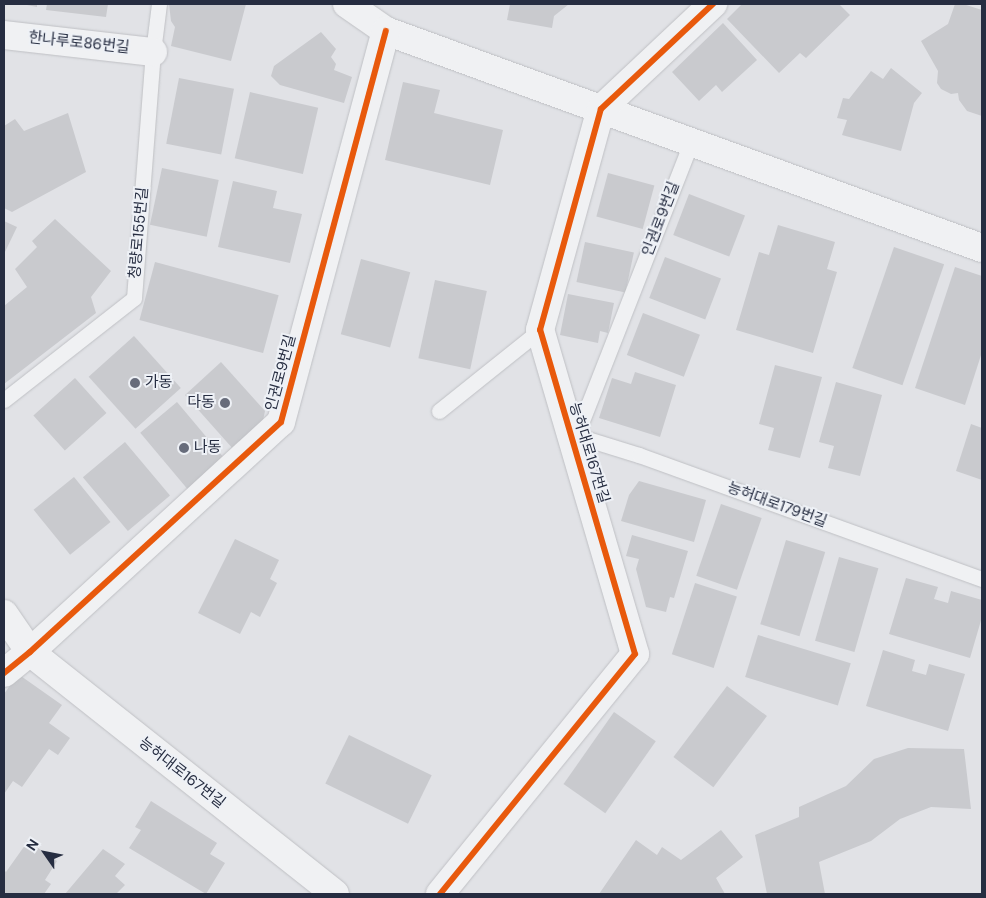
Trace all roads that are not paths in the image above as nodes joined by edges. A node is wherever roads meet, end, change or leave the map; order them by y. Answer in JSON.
{"nodes":[{"id":1,"x":160,"y":4,"type":"edge"},
{"id":2,"x":347,"y":4,"type":"edge"},
{"id":3,"x":713,"y":4,"type":"edge"},
{"id":4,"x":386,"y":31,"type":"junction"},
{"id":5,"x":4,"y":35,"type":"edge"},
{"id":6,"x":153,"y":52,"type":"junction"},
{"id":7,"x":601,"y":109,"type":"junction"},
{"id":8,"x":692,"y":142,"type":"junction"},
{"id":9,"x":982,"y":248,"type":"edge"},
{"id":10,"x":540,"y":330,"type":"junction"},
{"id":11,"x":4,"y":400,"type":"edge"},
{"id":12,"x":439,"y":411,"type":"dead end"},
{"id":13,"x":573,"y":435,"type":"junction"},
{"id":14,"x":982,"y":580,"type":"edge"},
{"id":15,"x":4,"y":614,"type":"edge"},
{"id":16,"x":30,"y":652,"type":"junction"},
{"id":17,"x":4,"y":673,"type":"edge"},
{"id":18,"x":335,"y":894,"type":"edge"},
{"id":19,"x":440,"y":894,"type":"edge"}],
"edges":[{"from":1,"to":6,"type":"lane","name":"청량로155번길"},
{"from":2,"to":4,"type":"street"},
{"from":3,"to":7,"type":"street"},
{"from":4,"to":7,"type":"street"},
{"from":4,"to":16,"type":"street","name":"인권로9번길"},
{"from":5,"to":6,"type":"street","name":"한나루로86번길"},
{"from":6,"to":11,"type":"lane","name":"청량로155번길"},
{"from":7,"to":8,"type":"street"},
{"from":7,"to":10,"type":"street"},
{"from":8,"to":9,"type":"street"},
{"from":8,"to":13,"type":"lane","name":"인권로9번길"},
{"from":10,"to":12,"type":"lane"},
{"from":10,"to":13,"type":"street","name":"능허대로167번길"},
{"from":13,"to":14,"type":"lane","name":"능허대로179번길"},
{"from":13,"to":19,"type":"street","name":"능허대로167번길"},
{"from":15,"to":16,"type":"street","name":"능허대로167번길"},
{"from":16,"to":17,"type":"street","name":"인권로9번길"},
{"from":16,"to":18,"type":"street","name":"능허대로167번길"}]}
